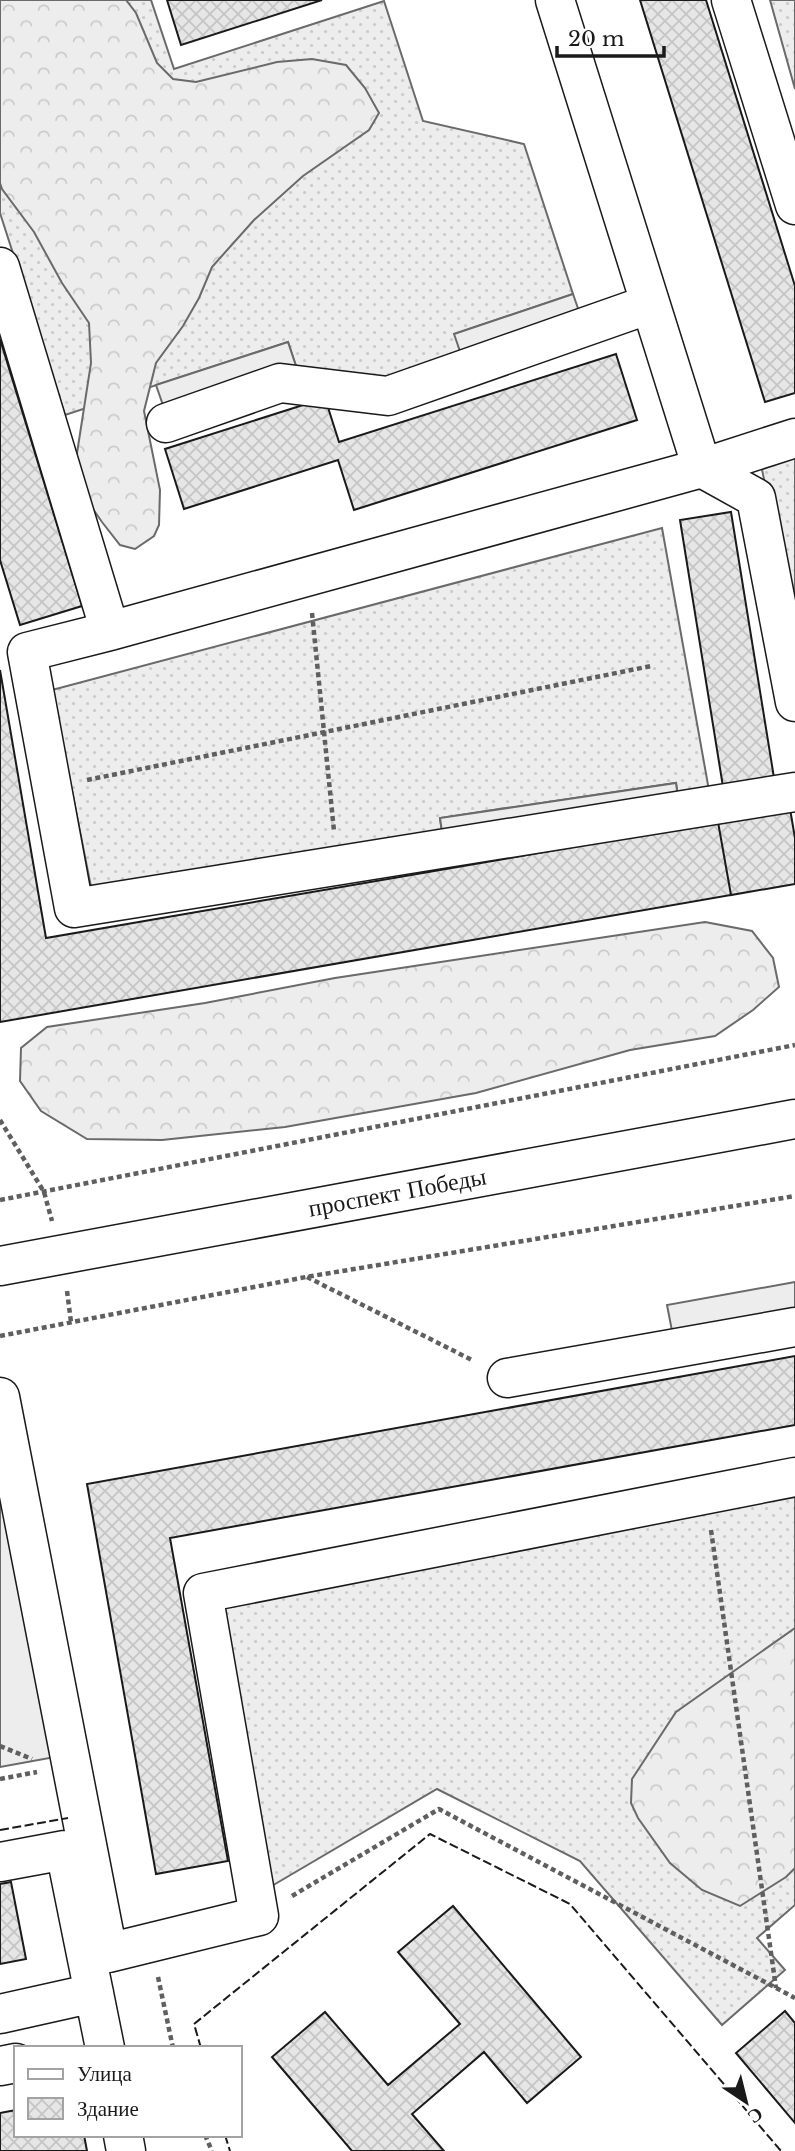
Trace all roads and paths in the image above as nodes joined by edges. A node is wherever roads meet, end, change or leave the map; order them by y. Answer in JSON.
{"nodes":[{"id":1,"x":555,"y":0,"type":"edge"},
{"id":2,"x":731,"y":0,"type":"edge"},
{"id":3,"x":795,"y":205,"type":"edge"},
{"id":4,"x":0,"y":267,"type":"edge"},
{"id":5,"x":650,"y":304,"type":"junction"},
{"id":6,"x":166,"y":423,"type":"dead end"},
{"id":7,"x":795,"y":438,"type":"edge"},
{"id":8,"x":702,"y":468,"type":"junction"},
{"id":9,"x":309,"y":577,"type":"junction"},
{"id":10,"x":110,"y":631,"type":"junction"},
{"id":11,"x":651,"y":666,"type":"dead end"},
{"id":12,"x":795,"y":702,"type":"edge"},
{"id":13,"x":323,"y":732,"type":"junction"},
{"id":14,"x":51,"y":787,"type":"junction"},
{"id":15,"x":795,"y":792,"type":"edge"},
{"id":16,"x":338,"y":866,"type":"junction"},
{"id":17,"x":795,"y":1045,"type":"edge"},
{"id":18,"x":795,"y":1119,"type":"edge"},
{"id":19,"x":0,"y":1120,"type":"edge"},
{"id":20,"x":44,"y":1192,"type":"junction"},
{"id":21,"x":795,"y":1196,"type":"edge"},
{"id":22,"x":0,"y":1200,"type":"edge"},
{"id":23,"x":61,"y":1255,"type":"junction"},
{"id":24,"x":0,"y":1266,"type":"edge"},
{"id":25,"x":306,"y":1277,"type":"junction"},
{"id":26,"x":795,"y":1327,"type":"edge"},
{"id":27,"x":0,"y":1336,"type":"edge"},
{"id":28,"x":508,"y":1378,"type":"joint"},
{"id":29,"x":0,"y":1397,"type":"edge"},
{"id":30,"x":795,"y":1477,"type":"edge"},
{"id":31,"x":706,"y":1494,"type":"junction"},
{"id":32,"x":0,"y":1746,"type":"edge"},
{"id":33,"x":43,"y":1764,"type":"dead end"},
{"id":34,"x":76,"y":1849,"type":"junction"},
{"id":35,"x":0,"y":1863,"type":"edge"},
{"id":36,"x":259,"y":1916,"type":"junction"},
{"id":37,"x":151,"y":1943,"type":"junction"},
{"id":38,"x":776,"y":1987,"type":"junction"},
{"id":39,"x":94,"y":1993,"type":"junction"},
{"id":40,"x":795,"y":1998,"type":"edge"},
{"id":41,"x":0,"y":2014,"type":"edge"},
{"id":42,"x":103,"y":2046,"type":"edge"},
{"id":43,"x":173,"y":2046,"type":"edge"}],
"edges":[{"from":1,"to":5,"type":"main road"},
{"from":2,"to":3,"type":"main road"},
{"from":4,"to":10,"type":"main road"},
{"from":5,"to":6,"type":"main road"},
{"from":5,"to":8,"type":"main road"},
{"from":7,"to":8,"type":"main road"},
{"from":8,"to":9,"type":"main road"},
{"from":8,"to":12,"type":"main road"},
{"from":9,"to":10,"type":"main road"},
{"from":9,"to":13,"type":"path"},
{"from":10,"to":14,"type":"main road"},
{"from":11,"to":13,"type":"path"},
{"from":13,"to":14,"type":"path"},
{"from":13,"to":16,"type":"path"},
{"from":14,"to":16,"type":"main road"},
{"from":15,"to":16,"type":"main road"},
{"from":17,"to":20,"type":"path"},
{"from":18,"to":23,"type":"main road","name":"проспект Победы"},
{"from":19,"to":20,"type":"path"},
{"from":20,"to":22,"type":"path"},
{"from":20,"to":23,"type":"path"},
{"from":21,"to":25,"type":"path"},
{"from":23,"to":24,"type":"main road","name":"проспект Победы"},
{"from":25,"to":27,"type":"path"},
{"from":25,"to":28,"type":"path"},
{"from":26,"to":28,"type":"main road"},
{"from":29,"to":34,"type":"main road"},
{"from":30,"to":31,"type":"main road"},
{"from":31,"to":36,"type":"main road"},
{"from":31,"to":38,"type":"path"},
{"from":32,"to":33,"type":"path"},
{"from":34,"to":35,"type":"main road"},
{"from":34,"to":37,"type":"main road"},
{"from":34,"to":39,"type":"main road"},
{"from":36,"to":37,"type":"main road"},
{"from":36,"to":38,"type":"path"},
{"from":37,"to":43,"type":"path"},
{"from":38,"to":40,"type":"path"},
{"from":39,"to":41,"type":"main road"},
{"from":39,"to":42,"type":"main road"}]}
